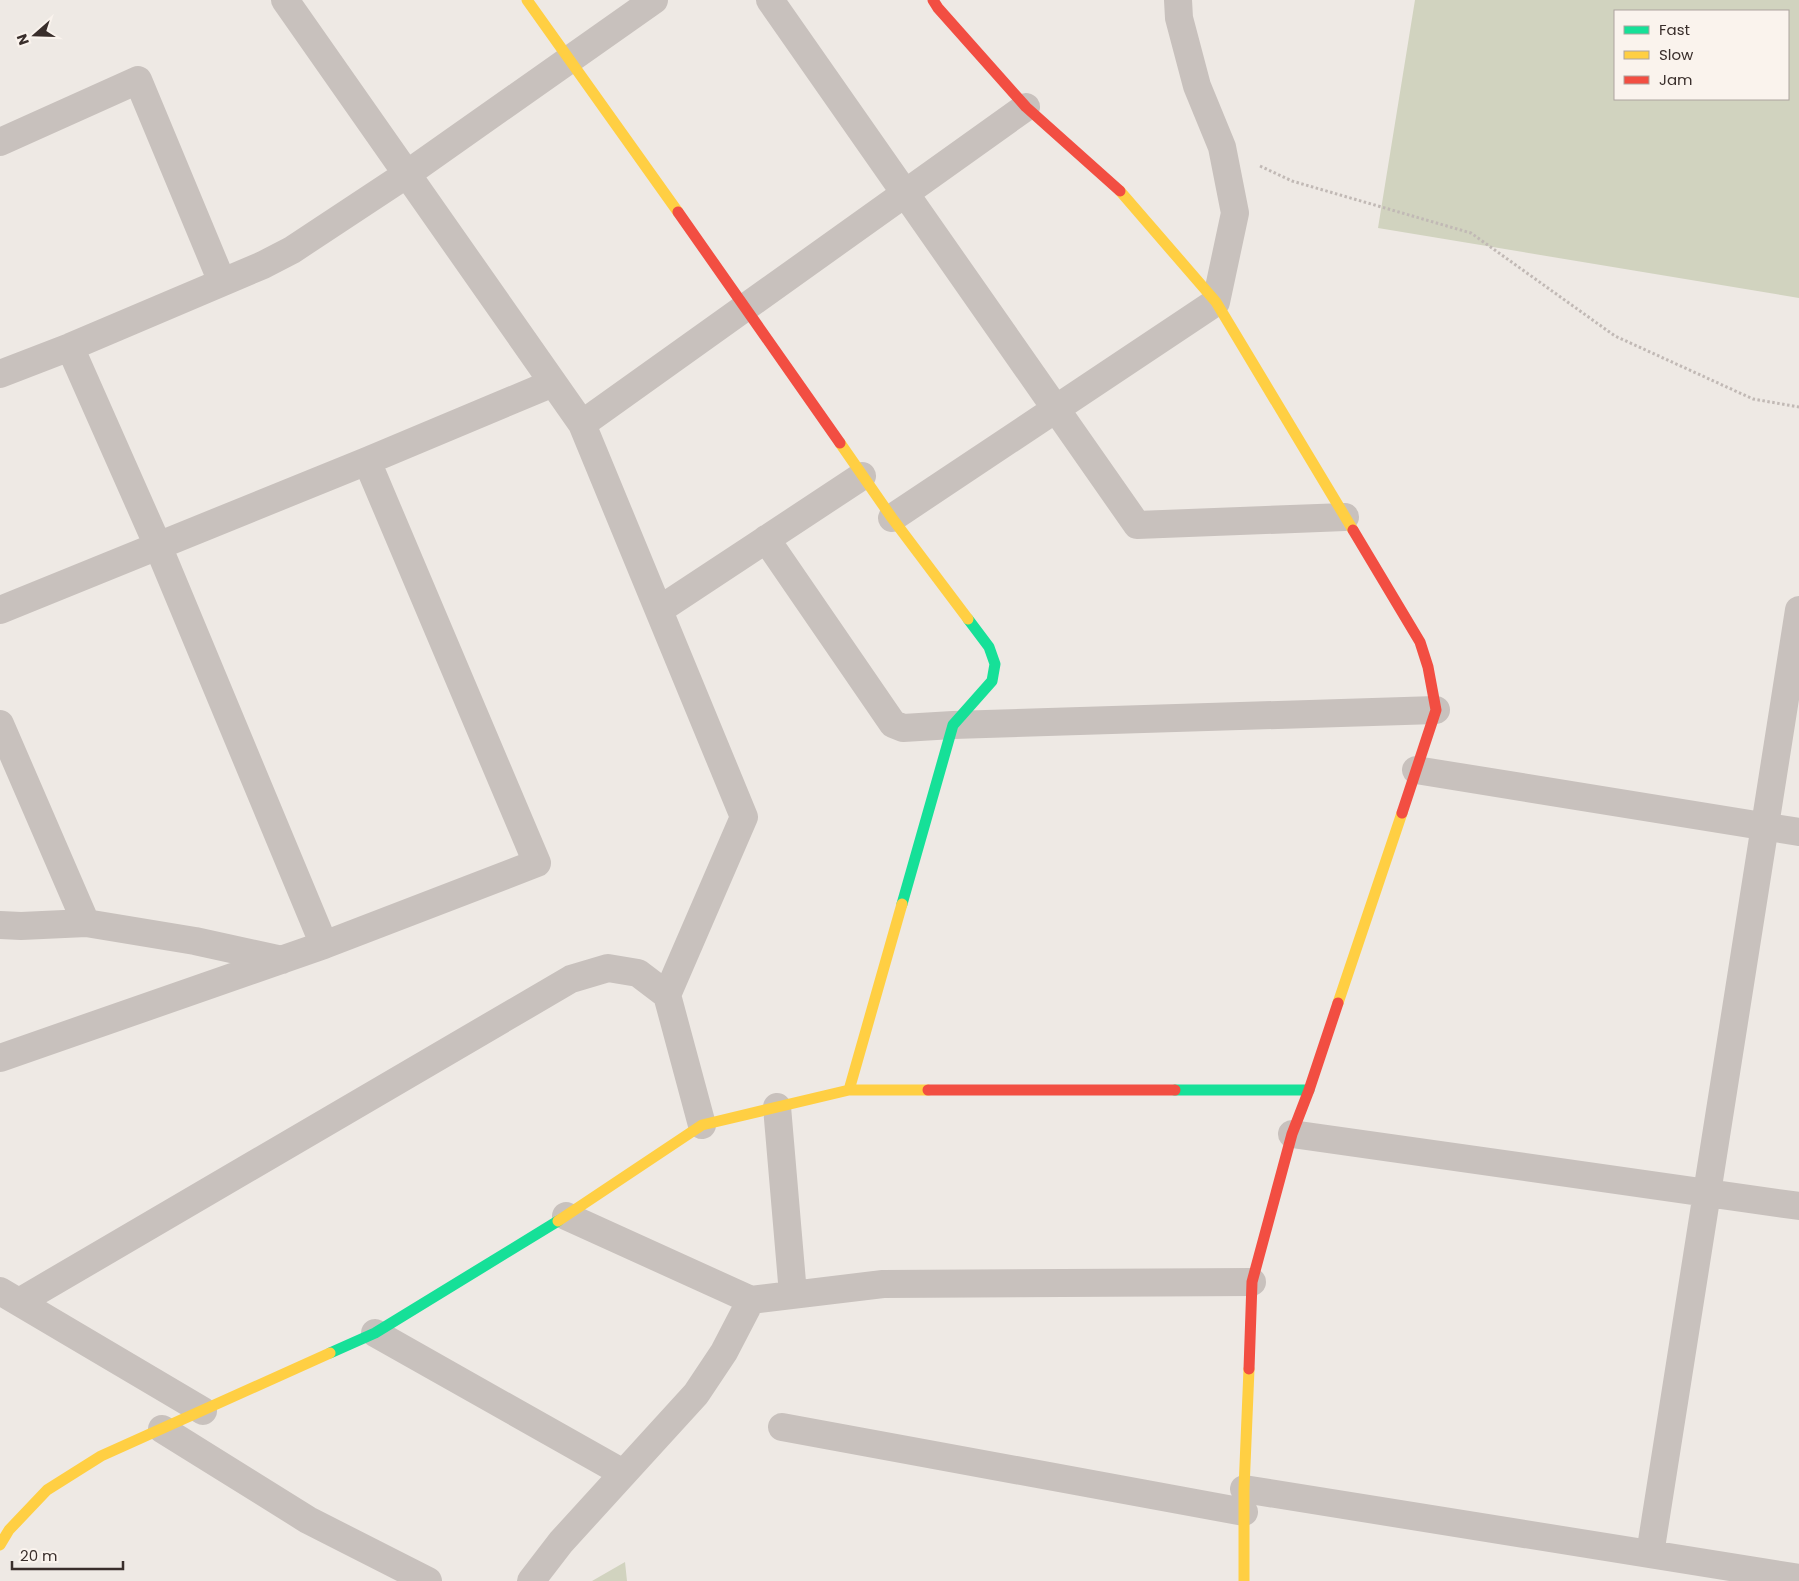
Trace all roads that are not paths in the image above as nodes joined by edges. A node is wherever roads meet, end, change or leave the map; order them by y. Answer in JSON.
{"nodes":[{"id":1,"x":285,"y":0,"type":"edge"},
{"id":2,"x":527,"y":0,"type":"edge"},
{"id":3,"x":654,"y":0,"type":"edge"},
{"id":4,"x":770,"y":0,"type":"edge"},
{"id":5,"x":933,"y":0,"type":"edge"},
{"id":6,"x":1178,"y":0,"type":"edge"},
{"id":7,"x":568,"y":60,"type":"junction"},
{"id":8,"x":1026,"y":107,"type":"junction"},
{"id":9,"x":0,"y":142,"type":"edge"},
{"id":10,"x":407,"y":174,"type":"junction"},
{"id":11,"x":905,"y":193,"type":"junction"},
{"id":12,"x":222,"y":282,"type":"junction"},
{"id":13,"x":1216,"y":302,"type":"junction"},
{"id":14,"x":746,"y":308,"type":"junction"},
{"id":15,"x":70,"y":347,"type":"junction"},
{"id":16,"x":0,"y":374,"type":"edge"},
{"id":17,"x":553,"y":383,"type":"junction"},
{"id":18,"x":1056,"y":409,"type":"junction"},
{"id":19,"x":582,"y":424,"type":"junction"},
{"id":20,"x":367,"y":461,"type":"junction"},
{"id":21,"x":862,"y":476,"type":"junction"},
{"id":22,"x":1345,"y":517,"type":"junction"},
{"id":23,"x":892,"y":518,"type":"junction"},
{"id":24,"x":766,"y":539,"type":"junction"},
{"id":25,"x":158,"y":546,"type":"junction"},
{"id":26,"x":0,"y":610,"type":"edge"},
{"id":27,"x":659,"y":610,"type":"junction"},
{"id":28,"x":1799,"y":610,"type":"edge"},
{"id":29,"x":1436,"y":710,"type":"junction"},
{"id":30,"x":0,"y":724,"type":"edge"},
{"id":31,"x":953,"y":725,"type":"junction"},
{"id":32,"x":1416,"y":770,"type":"junction"},
{"id":33,"x":1765,"y":827,"type":"junction"},
{"id":34,"x":1799,"y":832,"type":"edge"},
{"id":35,"x":86,"y":923,"type":"junction"},
{"id":36,"x":0,"y":925,"type":"edge"},
{"id":37,"x":324,"y":945,"type":"junction"},
{"id":38,"x":282,"y":960,"type":"junction"},
{"id":39,"x":667,"y":995,"type":"junction"},
{"id":40,"x":0,"y":1058,"type":"edge"},
{"id":41,"x":849,"y":1090,"type":"junction"},
{"id":42,"x":1309,"y":1090,"type":"junction"},
{"id":43,"x":777,"y":1107,"type":"junction"},
{"id":44,"x":702,"y":1125,"type":"junction"},
{"id":45,"x":1292,"y":1134,"type":"junction"},
{"id":46,"x":1707,"y":1193,"type":"junction"},
{"id":47,"x":1799,"y":1206,"type":"edge"},
{"id":48,"x":566,"y":1216,"type":"junction"},
{"id":49,"x":1252,"y":1282,"type":"junction"},
{"id":50,"x":793,"y":1294,"type":"junction"},
{"id":51,"x":10,"y":1296,"type":"edge"},
{"id":52,"x":751,"y":1300,"type":"junction"},
{"id":53,"x":375,"y":1333,"type":"junction"},
{"id":54,"x":203,"y":1411,"type":"junction"},
{"id":55,"x":782,"y":1427,"type":"dead end"},
{"id":56,"x":162,"y":1429,"type":"junction"},
{"id":57,"x":623,"y":1473,"type":"junction"},
{"id":58,"x":1244,"y":1501,"type":"junction"},
{"id":59,"x":3,"y":1533,"type":"edge"},
{"id":60,"x":1650,"y":1554,"type":"junction"},
{"id":61,"x":1799,"y":1578,"type":"edge"},
{"id":62,"x":428,"y":1581,"type":"edge"},
{"id":63,"x":531,"y":1581,"type":"edge"},
{"id":64,"x":1244,"y":1581,"type":"edge"}],
"edges":[{"from":1,"to":10,"type":"street"},
{"from":2,"to":7,"type":"street"},
{"from":3,"to":7,"type":"street"},
{"from":4,"to":11,"type":"street"},
{"from":5,"to":8,"type":"street"},
{"from":6,"to":13,"type":"street"},
{"from":7,"to":10,"type":"street"},
{"from":7,"to":14,"type":"street"},
{"from":8,"to":11,"type":"street"},
{"from":8,"to":13,"type":"street"},
{"from":9,"to":12,"type":"street"},
{"from":10,"to":12,"type":"street"},
{"from":10,"to":17,"type":"street"},
{"from":11,"to":14,"type":"street"},
{"from":11,"to":18,"type":"street"},
{"from":12,"to":15,"type":"street"},
{"from":13,"to":18,"type":"street"},
{"from":13,"to":22,"type":"street"},
{"from":14,"to":19,"type":"street"},
{"from":14,"to":21,"type":"street"},
{"from":15,"to":16,"type":"street"},
{"from":15,"to":25,"type":"street"},
{"from":17,"to":19,"type":"street"},
{"from":17,"to":20,"type":"street"},
{"from":18,"to":22,"type":"street"},
{"from":18,"to":23,"type":"street"},
{"from":19,"to":27,"type":"street"},
{"from":20,"to":25,"type":"street"},
{"from":20,"to":37,"type":"street"},
{"from":21,"to":23,"type":"street"},
{"from":21,"to":24,"type":"street"},
{"from":22,"to":29,"type":"street"},
{"from":23,"to":31,"type":"street"},
{"from":24,"to":27,"type":"street"},
{"from":24,"to":31,"type":"street"},
{"from":25,"to":26,"type":"street"},
{"from":25,"to":37,"type":"street"},
{"from":27,"to":39,"type":"street"},
{"from":28,"to":33,"type":"street"},
{"from":29,"to":31,"type":"street"},
{"from":29,"to":32,"type":"street"},
{"from":30,"to":35,"type":"street"},
{"from":31,"to":41,"type":"street"},
{"from":32,"to":33,"type":"street"},
{"from":32,"to":42,"type":"street"},
{"from":33,"to":34,"type":"street"},
{"from":33,"to":46,"type":"street"},
{"from":35,"to":36,"type":"street"},
{"from":35,"to":38,"type":"street"},
{"from":37,"to":38,"type":"street"},
{"from":38,"to":40,"type":"street"},
{"from":39,"to":44,"type":"street"},
{"from":39,"to":51,"type":"street"},
{"from":41,"to":42,"type":"street"},
{"from":41,"to":43,"type":"street"},
{"from":42,"to":45,"type":"street"},
{"from":43,"to":44,"type":"street"},
{"from":43,"to":50,"type":"street"},
{"from":44,"to":48,"type":"street"},
{"from":45,"to":46,"type":"street"},
{"from":45,"to":49,"type":"street"},
{"from":46,"to":47,"type":"street"},
{"from":46,"to":60,"type":"street"},
{"from":48,"to":52,"type":"street"},
{"from":48,"to":53,"type":"street"},
{"from":49,"to":50,"type":"street"},
{"from":49,"to":58,"type":"street"},
{"from":50,"to":52,"type":"street"},
{"from":51,"to":54,"type":"street"},
{"from":52,"to":57,"type":"street"},
{"from":53,"to":54,"type":"street"},
{"from":53,"to":57,"type":"street"},
{"from":54,"to":56,"type":"street"},
{"from":55,"to":58,"type":"street"},
{"from":56,"to":59,"type":"street"},
{"from":56,"to":62,"type":"street"},
{"from":57,"to":63,"type":"street"},
{"from":58,"to":60,"type":"street"},
{"from":58,"to":64,"type":"street"},
{"from":60,"to":61,"type":"street"}]}
